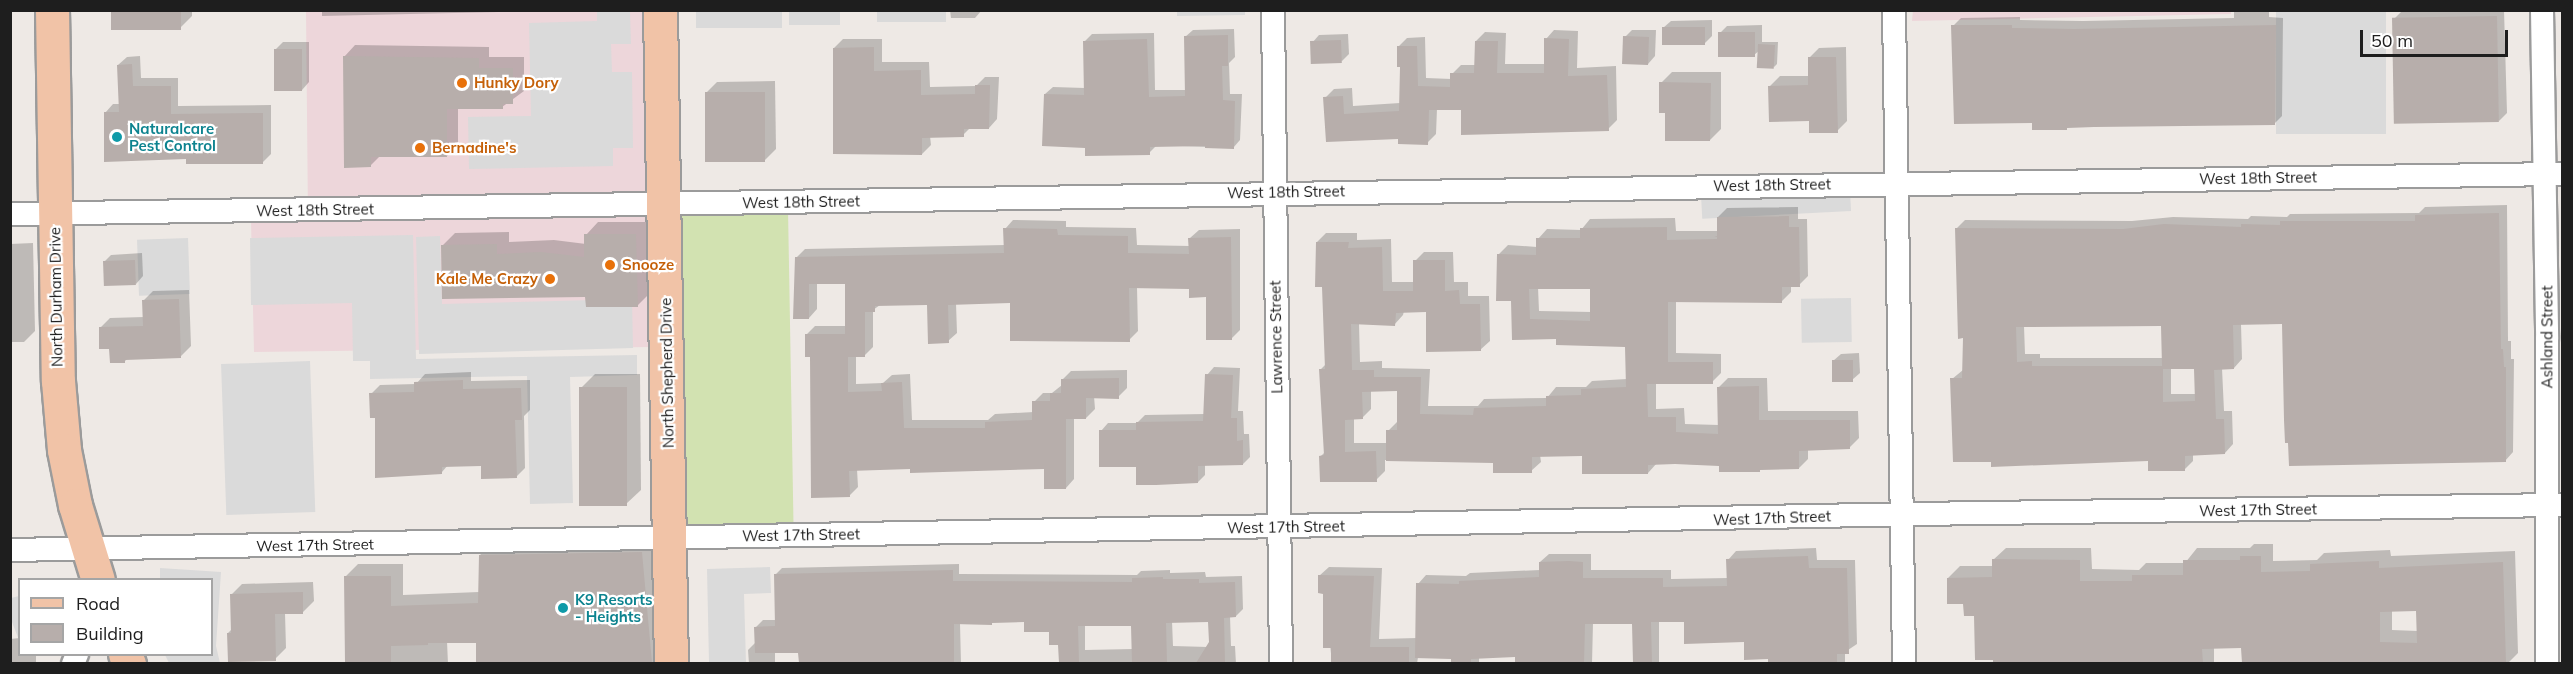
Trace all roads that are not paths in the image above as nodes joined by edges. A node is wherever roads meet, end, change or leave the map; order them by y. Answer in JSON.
{"nodes":[{"id":1,"x":52,"y":10,"type":"edge"},
{"id":2,"x":660,"y":10,"type":"edge"},
{"id":3,"x":1273,"y":10,"type":"edge"},
{"id":4,"x":1894,"y":10,"type":"edge"},
{"id":5,"x":2542,"y":10,"type":"edge"},
{"id":6,"x":2554,"y":174,"type":"edge"},
{"id":7,"x":1897,"y":183,"type":"junction"},
{"id":8,"x":1274,"y":192,"type":"junction"},
{"id":9,"x":663,"y":204,"type":"junction"},
{"id":10,"x":10,"y":214,"type":"edge"},
{"id":11,"x":55,"y":214,"type":"junction"},
{"id":12,"x":2554,"y":505,"type":"edge"},
{"id":13,"x":1901,"y":514,"type":"junction"},
{"id":14,"x":1279,"y":527,"type":"junction"},
{"id":15,"x":670,"y":538,"type":"junction"},
{"id":16,"x":87,"y":548,"type":"junction"},
{"id":17,"x":10,"y":550,"type":"edge"},
{"id":18,"x":98,"y":578,"type":"edge"},
{"id":19,"x":670,"y":663,"type":"edge"},
{"id":20,"x":1281,"y":663,"type":"edge"},
{"id":21,"x":1904,"y":663,"type":"edge"},
{"id":22,"x":2547,"y":663,"type":"edge"}],
"edges":[{"from":1,"to":11,"type":"main road","name":"North Durham Drive"},
{"from":2,"to":9,"type":"main road","name":"North Shepherd Drive"},
{"from":3,"to":8,"type":"street","name":"Lawrence Street"},
{"from":4,"to":7,"type":"street"},
{"from":5,"to":6,"type":"street","name":"Ashland Street"},
{"from":6,"to":7,"type":"street","name":"West 18th Street"},
{"from":6,"to":12,"type":"street","name":"Ashland Street"},
{"from":7,"to":8,"type":"street","name":"West 18th Street"},
{"from":7,"to":13,"type":"street"},
{"from":8,"to":9,"type":"street","name":"West 18th Street"},
{"from":8,"to":14,"type":"street","name":"Lawrence Street"},
{"from":9,"to":11,"type":"street","name":"West 18th Street"},
{"from":9,"to":15,"type":"main road","name":"North Shepherd Drive"},
{"from":10,"to":11,"type":"street","name":"West 18th Street"},
{"from":11,"to":16,"type":"main road","name":"North Durham Drive"},
{"from":12,"to":13,"type":"street","name":"West 17th Street"},
{"from":12,"to":22,"type":"street","name":"Ashland Street"},
{"from":13,"to":14,"type":"street","name":"West 17th Street"},
{"from":13,"to":21,"type":"street"},
{"from":14,"to":15,"type":"street","name":"West 17th Street"},
{"from":14,"to":20,"type":"street","name":"Lawrence Street"},
{"from":15,"to":16,"type":"street","name":"West 17th Street"},
{"from":15,"to":19,"type":"main road","name":"North Shepherd Drive"},
{"from":16,"to":17,"type":"street","name":"West 17th Street"},
{"from":16,"to":18,"type":"main road","name":"North Durham Drive"}]}
